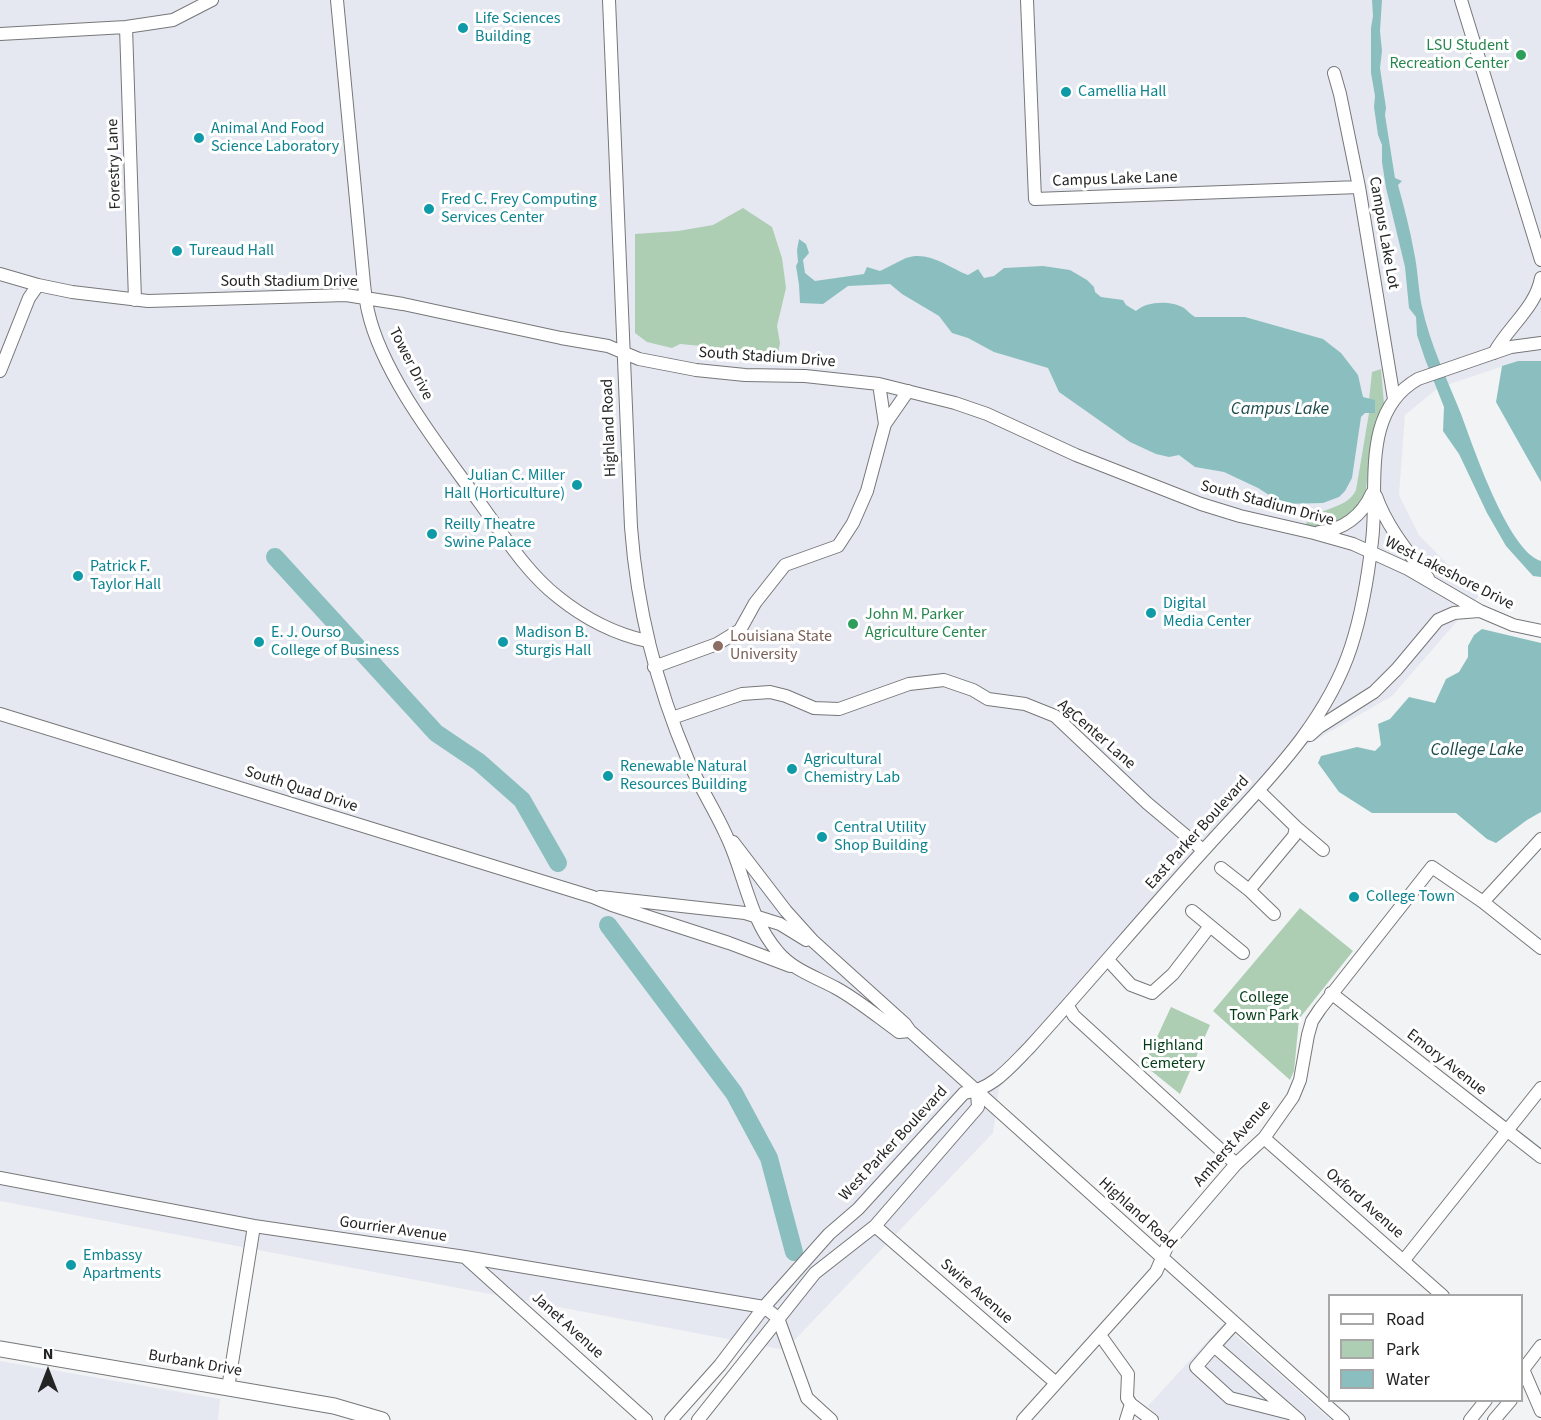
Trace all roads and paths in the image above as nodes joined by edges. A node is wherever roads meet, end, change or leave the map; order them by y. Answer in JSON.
{"nodes":[{"id":1,"x":213,"y":0,"type":"edge"},
{"id":2,"x":337,"y":0,"type":"edge"},
{"id":3,"x":609,"y":0,"type":"edge"},
{"id":4,"x":1027,"y":0,"type":"edge"},
{"id":5,"x":1461,"y":0,"type":"edge"},
{"id":6,"x":126,"y":27,"type":"junction"},
{"id":7,"x":0,"y":33,"type":"edge"},
{"id":8,"x":1334,"y":73,"type":"dead end"},
{"id":9,"x":1359,"y":187,"type":"junction"},
{"id":10,"x":1541,"y":260,"type":"edge"},
{"id":11,"x":0,"y":274,"type":"edge"},
{"id":12,"x":1541,"y":278,"type":"edge"},
{"id":13,"x":38,"y":285,"type":"junction"},
{"id":14,"x":366,"y":298,"type":"junction"},
{"id":15,"x":135,"y":300,"type":"junction"},
{"id":16,"x":1541,"y":343,"type":"edge"},
{"id":17,"x":624,"y":353,"type":"junction"},
{"id":18,"x":1494,"y":353,"type":"junction"},
{"id":19,"x":0,"y":370,"type":"edge"},
{"id":20,"x":879,"y":384,"type":"junction"},
{"id":21,"x":908,"y":391,"type":"junction"},
{"id":22,"x":1394,"y":399,"type":"junction"},
{"id":23,"x":885,"y":424,"type":"junction"},
{"id":24,"x":1374,"y":490,"type":"junction"},
{"id":25,"x":1314,"y":532,"type":"junction"},
{"id":26,"x":1370,"y":552,"type":"junction"},
{"id":27,"x":1430,"y":581,"type":"junction"},
{"id":28,"x":1480,"y":611,"type":"junction"},
{"id":29,"x":1541,"y":631,"type":"edge"},
{"id":30,"x":647,"y":641,"type":"junction"},
{"id":31,"x":654,"y":667,"type":"junction"},
{"id":32,"x":0,"y":714,"type":"edge"},
{"id":33,"x":672,"y":718,"type":"junction"},
{"id":34,"x":1295,"y":748,"type":"junction"},
{"id":35,"x":1259,"y":791,"type":"junction"},
{"id":36,"x":1296,"y":827,"type":"junction"},
{"id":37,"x":728,"y":837,"type":"junction"},
{"id":38,"x":1541,"y":839,"type":"edge"},
{"id":39,"x":1203,"y":850,"type":"junction"},
{"id":40,"x":1323,"y":850,"type":"dead end"},
{"id":41,"x":1221,"y":868,"type":"dead end"},
{"id":42,"x":1249,"y":890,"type":"junction"},
{"id":43,"x":593,"y":897,"type":"junction"},
{"id":44,"x":1483,"y":902,"type":"junction"},
{"id":45,"x":1192,"y":911,"type":"dead end"},
{"id":46,"x":1274,"y":914,"type":"dead end"},
{"id":47,"x":755,"y":915,"type":"junction"},
{"id":48,"x":1210,"y":926,"type":"junction"},
{"id":49,"x":813,"y":941,"type":"junction"},
{"id":50,"x":1541,"y":948,"type":"edge"},
{"id":51,"x":1243,"y":953,"type":"dead end"},
{"id":52,"x":1108,"y":960,"type":"junction"},
{"id":53,"x":797,"y":968,"type":"junction"},
{"id":54,"x":1331,"y":993,"type":"junction"},
{"id":55,"x":1068,"y":1006,"type":"junction"},
{"id":56,"x":910,"y":1031,"type":"junction"},
{"id":57,"x":1541,"y":1088,"type":"edge"},
{"id":58,"x":977,"y":1092,"type":"junction"},
{"id":59,"x":1506,"y":1130,"type":"junction"},
{"id":60,"x":1264,"y":1138,"type":"junction"},
{"id":61,"x":1541,"y":1157,"type":"edge"},
{"id":62,"x":1236,"y":1164,"type":"junction"},
{"id":63,"x":0,"y":1178,"type":"edge"},
{"id":64,"x":254,"y":1226,"type":"junction"},
{"id":65,"x":875,"y":1226,"type":"junction"},
{"id":66,"x":465,"y":1257,"type":"junction"},
{"id":67,"x":1162,"y":1258,"type":"junction"},
{"id":68,"x":1404,"y":1260,"type":"junction"},
{"id":69,"x":1441,"y":1294,"type":"edge"},
{"id":70,"x":764,"y":1307,"type":"junction"},
{"id":71,"x":778,"y":1318,"type":"junction"},
{"id":72,"x":1235,"y":1323,"type":"junction"},
{"id":73,"x":1100,"y":1335,"type":"junction"},
{"id":74,"x":1214,"y":1346,"type":"junction"},
{"id":75,"x":1541,"y":1346,"type":"edge"},
{"id":76,"x":0,"y":1349,"type":"edge"},
{"id":77,"x":1523,"y":1368,"type":"edge"},
{"id":78,"x":1523,"y":1371,"type":"edge"},
{"id":79,"x":1056,"y":1383,"type":"junction"},
{"id":80,"x":228,"y":1388,"type":"junction"},
{"id":81,"x":1485,"y":1402,"type":"edge"},
{"id":82,"x":1510,"y":1402,"type":"edge"},
{"id":83,"x":1131,"y":1404,"type":"junction"},
{"id":84,"x":1541,"y":1412,"type":"edge"},
{"id":85,"x":1295,"y":1417,"type":"edge"},
{"id":86,"x":382,"y":1420,"type":"edge"},
{"id":87,"x":646,"y":1420,"type":"edge"},
{"id":88,"x":671,"y":1420,"type":"edge"},
{"id":89,"x":699,"y":1420,"type":"edge"},
{"id":90,"x":831,"y":1420,"type":"edge"},
{"id":91,"x":1023,"y":1420,"type":"edge"},
{"id":92,"x":1126,"y":1420,"type":"edge"},
{"id":93,"x":1152,"y":1420,"type":"edge"},
{"id":94,"x":1343,"y":1420,"type":"edge"},
{"id":95,"x":1470,"y":1420,"type":"edge"},
{"id":96,"x":1494,"y":1420,"type":"edge"}],
"edges":[{"from":1,"to":6,"type":"street"},
{"from":2,"to":14,"type":"street","name":"Tower Drive"},
{"from":3,"to":17,"type":"street","name":"Highland Road"},
{"from":4,"to":9,"type":"street","name":"Campus Lake Lane"},
{"from":5,"to":10,"type":"street"},
{"from":6,"to":7,"type":"street"},
{"from":6,"to":15,"type":"street","name":"Forestry Lane"},
{"from":8,"to":9,"type":"street","name":"Campus Lake Lot"},
{"from":9,"to":22,"type":"street","name":"Campus Lake Lot"},
{"from":11,"to":13,"type":"street","name":"South Stadium Drive"},
{"from":12,"to":18,"type":"street"},
{"from":13,"to":15,"type":"street","name":"South Stadium Drive"},
{"from":13,"to":19,"type":"street"},
{"from":14,"to":15,"type":"street","name":"South Stadium Drive"},
{"from":14,"to":17,"type":"street","name":"South Stadium Drive"},
{"from":14,"to":30,"type":"street","name":"Tower Drive"},
{"from":16,"to":18,"type":"street","name":"West Lakeshore Drive"},
{"from":17,"to":20,"type":"street","name":"South Stadium Drive"},
{"from":17,"to":30,"type":"street","name":"Highland Road"},
{"from":18,"to":22,"type":"street","name":"West Lakeshore Drive"},
{"from":20,"to":21,"type":"street","name":"South Stadium Drive"},
{"from":20,"to":23,"type":"street"},
{"from":21,"to":23,"type":"street"},
{"from":21,"to":25,"type":"street","name":"South Stadium Drive"},
{"from":22,"to":24,"type":"street","name":"West Lakeshore Drive"},
{"from":23,"to":31,"type":"street"},
{"from":24,"to":25,"type":"street"},
{"from":24,"to":26,"type":"street","name":"West Lakeshore Drive"},
{"from":24,"to":27,"type":"street"},
{"from":25,"to":26,"type":"street","name":"South Stadium Drive"},
{"from":26,"to":27,"type":"street","name":"West Lakeshore Drive"},
{"from":26,"to":34,"type":"street","name":"East Parker Boulevard"},
{"from":27,"to":28,"type":"street","name":"West Lakeshore Drive"},
{"from":28,"to":29,"type":"street","name":"West Lakeshore Drive"},
{"from":28,"to":34,"type":"street"},
{"from":30,"to":31,"type":"street","name":"Highland Road"},
{"from":31,"to":33,"type":"street","name":"Highland Road"},
{"from":32,"to":43,"type":"street","name":"South Quad Drive"},
{"from":33,"to":37,"type":"street","name":"Highland Road"},
{"from":33,"to":39,"type":"street","name":"AgCenter Lane"},
{"from":34,"to":35,"type":"street","name":"East Parker Boulevard"},
{"from":35,"to":36,"type":"street"},
{"from":35,"to":39,"type":"street","name":"East Parker Boulevard"},
{"from":36,"to":40,"type":"street"},
{"from":36,"to":42,"type":"street"},
{"from":37,"to":47,"type":"street","name":"Highland Road"},
{"from":37,"to":49,"type":"street","name":"Highland Road"},
{"from":38,"to":44,"type":"street"},
{"from":39,"to":52,"type":"street","name":"East Parker Boulevard"},
{"from":41,"to":42,"type":"street"},
{"from":42,"to":46,"type":"street"},
{"from":43,"to":47,"type":"street","name":"South Quad Drive"},
{"from":43,"to":53,"type":"street","name":"South Quad Drive"},
{"from":44,"to":50,"type":"street"},
{"from":44,"to":54,"type":"street","name":"Amherst Avenue"},
{"from":45,"to":48,"type":"street"},
{"from":47,"to":49,"type":"street","name":"South Quad Drive"},
{"from":47,"to":53,"type":"street","name":"Highland Road"},
{"from":48,"to":51,"type":"street"},
{"from":48,"to":52,"type":"street"},
{"from":49,"to":56,"type":"street","name":"Highland Road"},
{"from":52,"to":55,"type":"street","name":"East Parker Boulevard"},
{"from":53,"to":56,"type":"street","name":"Highland Road"},
{"from":54,"to":59,"type":"street","name":"Emory Avenue"},
{"from":54,"to":60,"type":"street","name":"Amherst Avenue"},
{"from":55,"to":58,"type":"street","name":"East Parker Boulevard"},
{"from":55,"to":62,"type":"street"},
{"from":56,"to":58,"type":"street","name":"Highland Road"},
{"from":57,"to":59,"type":"street"},
{"from":58,"to":65,"type":"street"},
{"from":58,"to":67,"type":"street","name":"Highland Road"},
{"from":58,"to":70,"type":"street","name":"West Parker Boulevard"},
{"from":59,"to":61,"type":"street","name":"Emory Avenue"},
{"from":59,"to":68,"type":"street"},
{"from":60,"to":62,"type":"street","name":"Amherst Avenue"},
{"from":60,"to":68,"type":"street","name":"Oxford Avenue"},
{"from":62,"to":67,"type":"street","name":"Amherst Avenue"},
{"from":63,"to":64,"type":"street","name":"Gourrier Avenue"},
{"from":64,"to":66,"type":"street","name":"Gourrier Avenue"},
{"from":64,"to":80,"type":"street"},
{"from":65,"to":71,"type":"street"},
{"from":65,"to":79,"type":"street","name":"Swire Avenue"},
{"from":66,"to":70,"type":"street","name":"Gourrier Avenue"},
{"from":66,"to":87,"type":"street","name":"Janet Avenue"},
{"from":67,"to":72,"type":"street","name":"Highland Road"},
{"from":67,"to":73,"type":"street","name":"Amherst Avenue"},
{"from":68,"to":69,"type":"street","name":"Oxford Avenue"},
{"from":70,"to":71,"type":"street","name":"Gourrier Avenue"},
{"from":70,"to":88,"type":"street","name":"West Parker Boulevard"},
{"from":71,"to":89,"type":"street"},
{"from":71,"to":90,"type":"street"},
{"from":72,"to":74,"type":"street"},
{"from":72,"to":94,"type":"street","name":"Highland Road"},
{"from":73,"to":79,"type":"street","name":"Amherst Avenue"},
{"from":73,"to":83,"type":"street"},
{"from":74,"to":85,"type":"street"},
{"from":74,"to":85,"type":"street"},
{"from":75,"to":77,"type":"street"},
{"from":76,"to":80,"type":"main road","name":"Burbank Drive"},
{"from":78,"to":84,"type":"street"},
{"from":79,"to":91,"type":"street","name":"Amherst Avenue"},
{"from":80,"to":86,"type":"main road","name":"Burbank Drive"},
{"from":81,"to":95,"type":"street"},
{"from":82,"to":96,"type":"street"},
{"from":83,"to":92,"type":"street"},
{"from":83,"to":93,"type":"street"}]}
